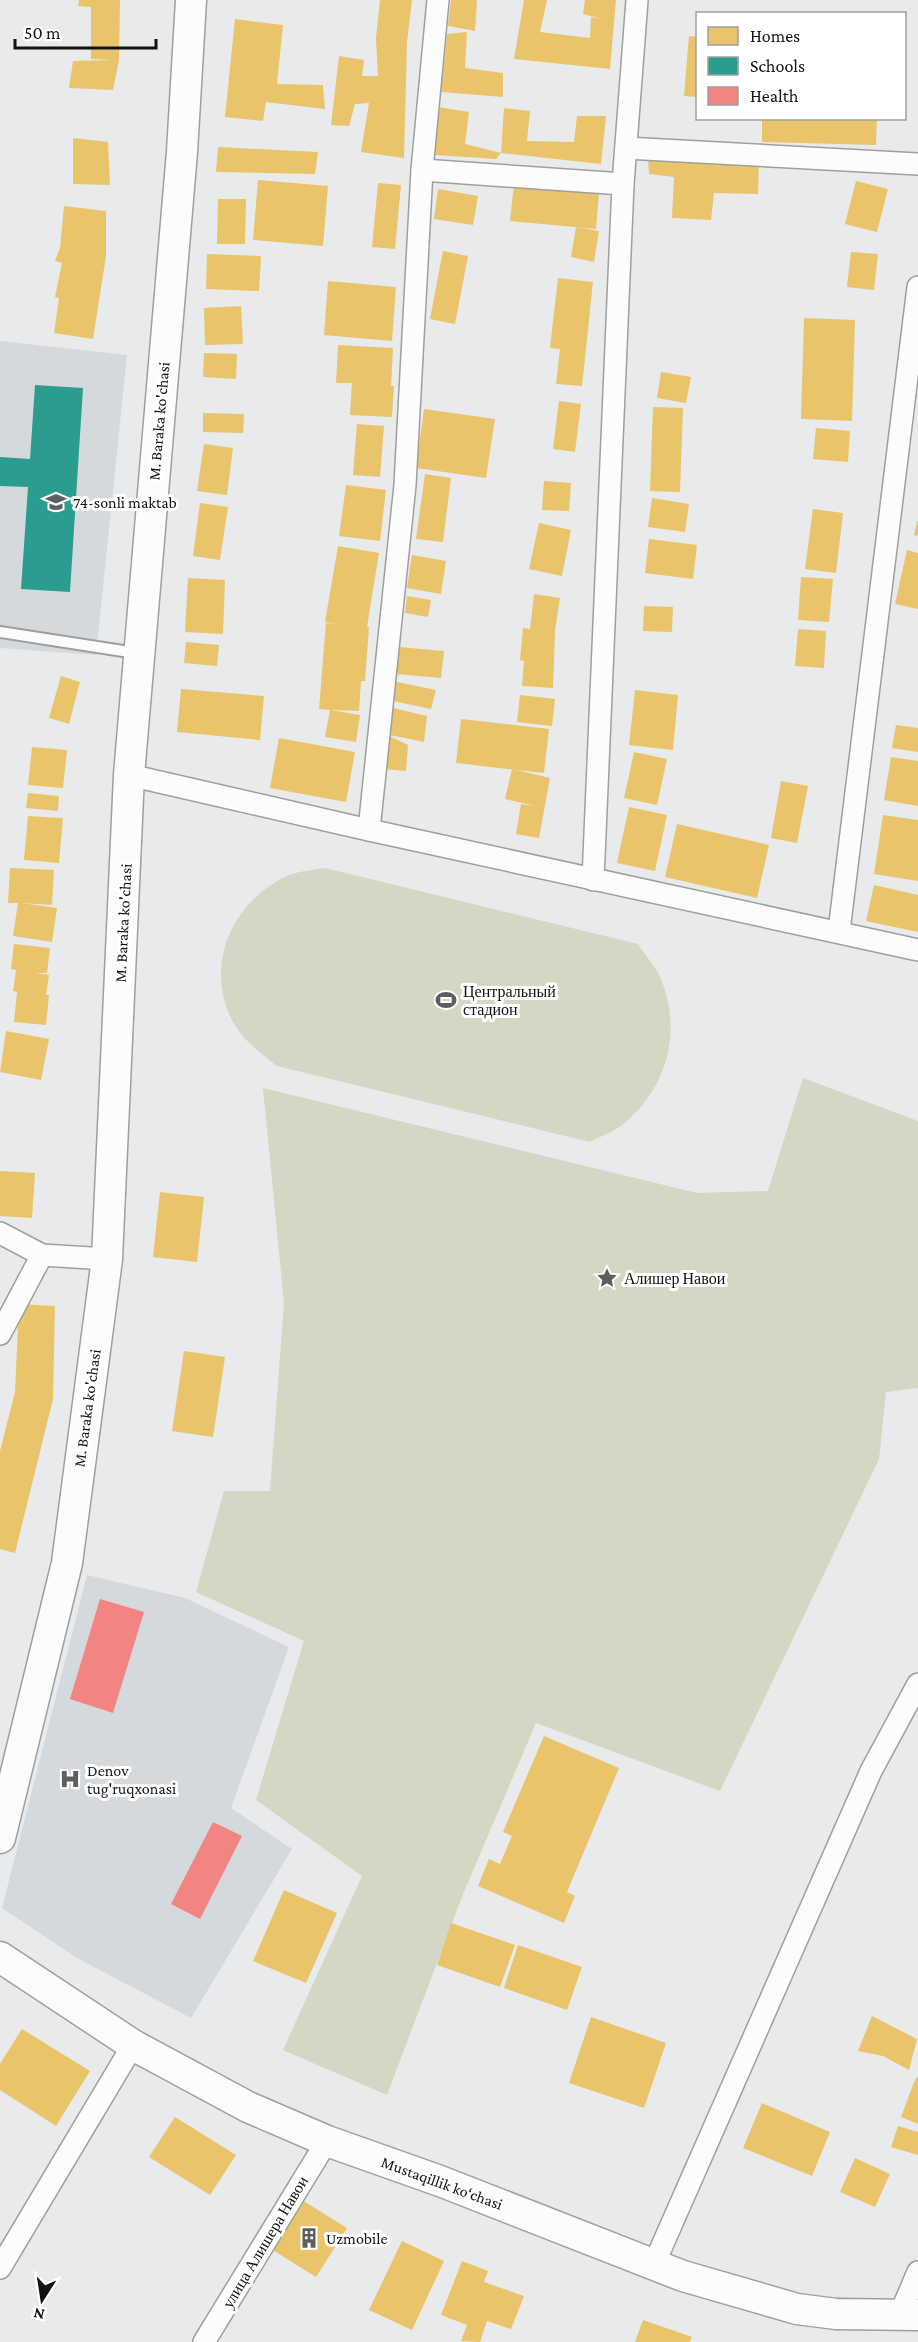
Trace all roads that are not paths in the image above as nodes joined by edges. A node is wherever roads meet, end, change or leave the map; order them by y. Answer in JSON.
{"nodes":[{"id":1,"x":191,"y":0,"type":"edge"},
{"id":2,"x":438,"y":0,"type":"edge"},
{"id":3,"x":637,"y":0,"type":"edge"},
{"id":4,"x":626,"y":148,"type":"junction"},
{"id":5,"x":918,"y":164,"type":"edge"},
{"id":6,"x":422,"y":170,"type":"junction"},
{"id":7,"x":623,"y":184,"type":"junction"},
{"id":8,"x":918,"y":287,"type":"edge"},
{"id":9,"x":0,"y":633,"type":"edge"},
{"id":10,"x":140,"y":654,"type":"junction"},
{"id":11,"x":129,"y":775,"type":"junction"},
{"id":12,"x":369,"y":830,"type":"junction"},
{"id":13,"x":593,"y":880,"type":"junction"},
{"id":14,"x":839,"y":931,"type":"junction"},
{"id":15,"x":918,"y":950,"type":"edge"},
{"id":16,"x":0,"y":1233,"type":"edge"},
{"id":17,"x":42,"y":1255,"type":"junction"},
{"id":18,"x":107,"y":1258,"type":"junction"},
{"id":19,"x":0,"y":1334,"type":"edge"},
{"id":20,"x":918,"y":1684,"type":"edge"},
{"id":21,"x":0,"y":1838,"type":"edge"},
{"id":22,"x":0,"y":1957,"type":"edge"},
{"id":23,"x":133,"y":2045,"type":"junction"},
{"id":24,"x":327,"y":2141,"type":"junction"},
{"id":25,"x":654,"y":2265,"type":"junction"},
{"id":26,"x":0,"y":2268,"type":"edge"},
{"id":27,"x":918,"y":2272,"type":"edge"},
{"id":28,"x":909,"y":2315,"type":"edge"},
{"id":29,"x":204,"y":2342,"type":"edge"}],
"edges":[{"from":1,"to":10,"type":"street","name":"M. Baraka ko'chasi"},
{"from":2,"to":6,"type":"street"},
{"from":3,"to":4,"type":"street"},
{"from":4,"to":5,"type":"street"},
{"from":4,"to":7,"type":"street"},
{"from":6,"to":7,"type":"street"},
{"from":6,"to":12,"type":"street"},
{"from":7,"to":13,"type":"street"},
{"from":8,"to":14,"type":"street"},
{"from":9,"to":10,"type":"lane"},
{"from":10,"to":11,"type":"street","name":"M. Baraka ko'chasi"},
{"from":11,"to":12,"type":"street"},
{"from":11,"to":18,"type":"street","name":"M. Baraka ko'chasi"},
{"from":12,"to":13,"type":"street"},
{"from":13,"to":14,"type":"street"},
{"from":14,"to":15,"type":"street"},
{"from":16,"to":17,"type":"street"},
{"from":17,"to":18,"type":"street"},
{"from":17,"to":19,"type":"street"},
{"from":18,"to":21,"type":"street","name":"M. Baraka ko'chasi"},
{"from":20,"to":25,"type":"street"},
{"from":22,"to":23,"type":"street","name":"Mustaqillik ko‘chasi"},
{"from":23,"to":24,"type":"street","name":"Mustaqillik ko‘chasi"},
{"from":23,"to":26,"type":"street"},
{"from":24,"to":25,"type":"street","name":"Mustaqillik ko‘chasi"},
{"from":24,"to":29,"type":"street","name":"улица Алишера Навои"},
{"from":25,"to":28,"type":"street","name":"Mustaqillik ko‘chasi"},
{"from":27,"to":28,"type":"street"}]}
